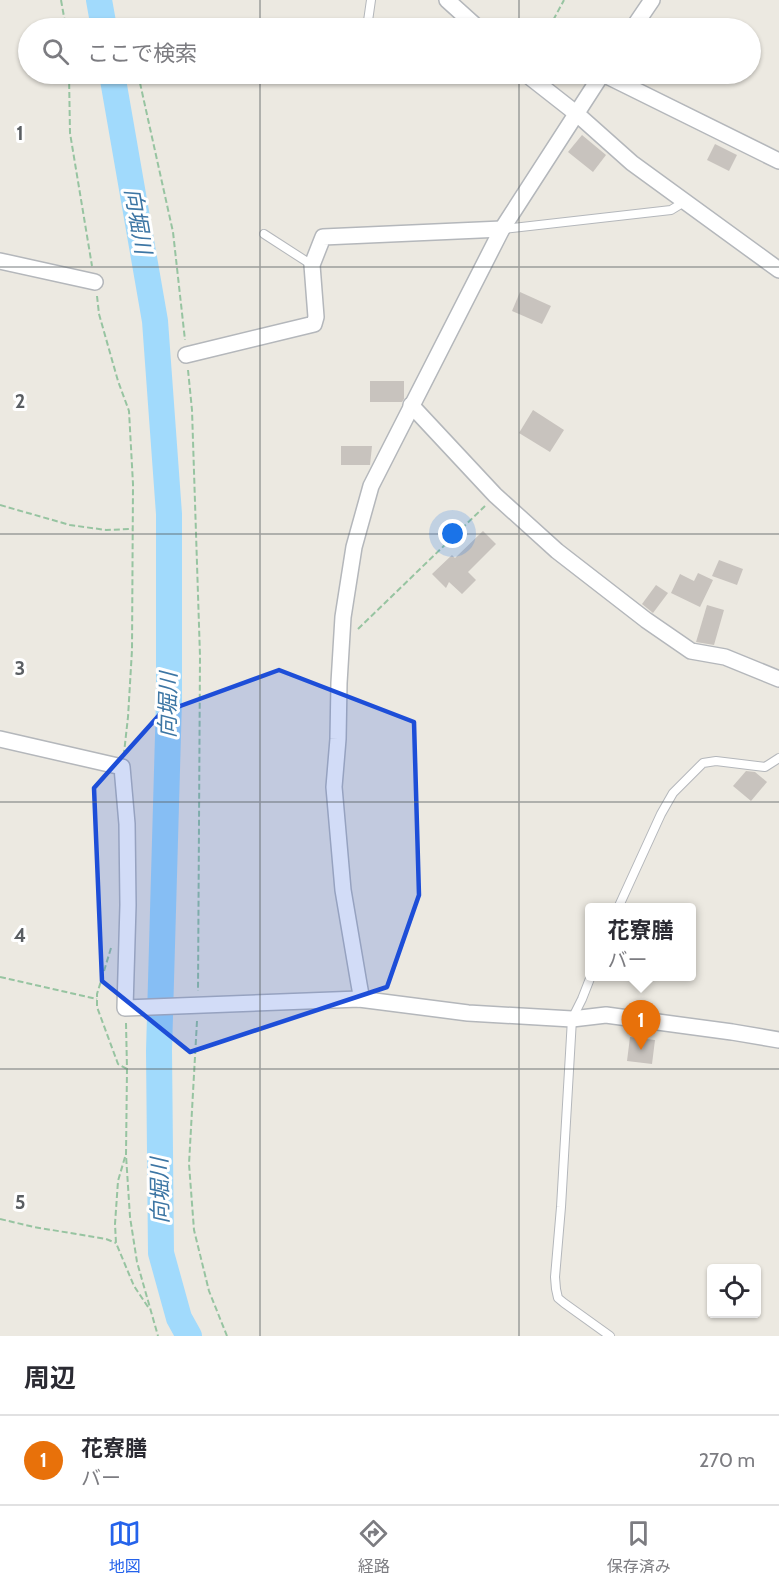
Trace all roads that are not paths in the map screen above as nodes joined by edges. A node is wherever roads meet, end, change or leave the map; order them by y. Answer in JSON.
{"nodes":[{"id":1,"x":371,"y":0,"type":"edge"},
{"id":2,"x":447,"y":0,"type":"edge"},
{"id":3,"x":652,"y":0,"type":"edge"},
{"id":4,"x":368,"y":18,"type":"edge"},
{"id":5,"x":467,"y":18,"type":"edge"},
{"id":6,"x":640,"y":18,"type":"edge"},
{"id":7,"x":539,"y":84,"type":"edge"},
{"id":8,"x":596,"y":84,"type":"edge"},
{"id":9,"x":622,"y":84,"type":"edge"},
{"id":10,"x":577,"y":114,"type":"junction"},
{"id":11,"x":779,"y":161,"type":"edge"},
{"id":12,"x":684,"y":202,"type":"junction"},
{"id":13,"x":502,"y":229,"type":"junction"},
{"id":14,"x":264,"y":234,"type":"dead end"},
{"id":15,"x":0,"y":261,"type":"edge"},
{"id":16,"x":312,"y":265,"type":"junction"},
{"id":17,"x":779,"y":270,"type":"edge"},
{"id":18,"x":95,"y":282,"type":"road end"},
{"id":19,"x":186,"y":355,"type":"road end"},
{"id":20,"x":411,"y":405,"type":"junction"},
{"id":21,"x":779,"y":679,"type":"edge"},
{"id":22,"x":0,"y":739,"type":"edge"},
{"id":23,"x":779,"y":758,"type":"edge"},
{"id":24,"x":620,"y":903,"type":"edge"},
{"id":25,"x":589,"y":981,"type":"edge"},
{"id":26,"x":359,"y":999,"type":"junction"},
{"id":27,"x":572,"y":1019,"type":"junction"},
{"id":28,"x":779,"y":1040,"type":"edge"},
{"id":29,"x":610,"y":1336,"type":"edge"}],
"edges":[{"from":1,"to":4,"type":"lane"},
{"from":2,"to":5,"type":"street"},
{"from":3,"to":6,"type":"street"},
{"from":7,"to":10,"type":"street"},
{"from":8,"to":10,"type":"street"},
{"from":9,"to":11,"type":"street"},
{"from":10,"to":12,"type":"street"},
{"from":10,"to":13,"type":"street"},
{"from":12,"to":13,"type":"lane"},
{"from":12,"to":17,"type":"street"},
{"from":13,"to":16,"type":"street"},
{"from":13,"to":20,"type":"street"},
{"from":14,"to":16,"type":"lane"},
{"from":15,"to":18,"type":"street"},
{"from":16,"to":19,"type":"street"},
{"from":20,"to":21,"type":"street"},
{"from":20,"to":26,"type":"street"},
{"from":22,"to":26,"type":"street"},
{"from":23,"to":24,"type":"lane"},
{"from":25,"to":27,"type":"lane"},
{"from":26,"to":27,"type":"street"},
{"from":27,"to":28,"type":"street"},
{"from":27,"to":29,"type":"lane"}]}
